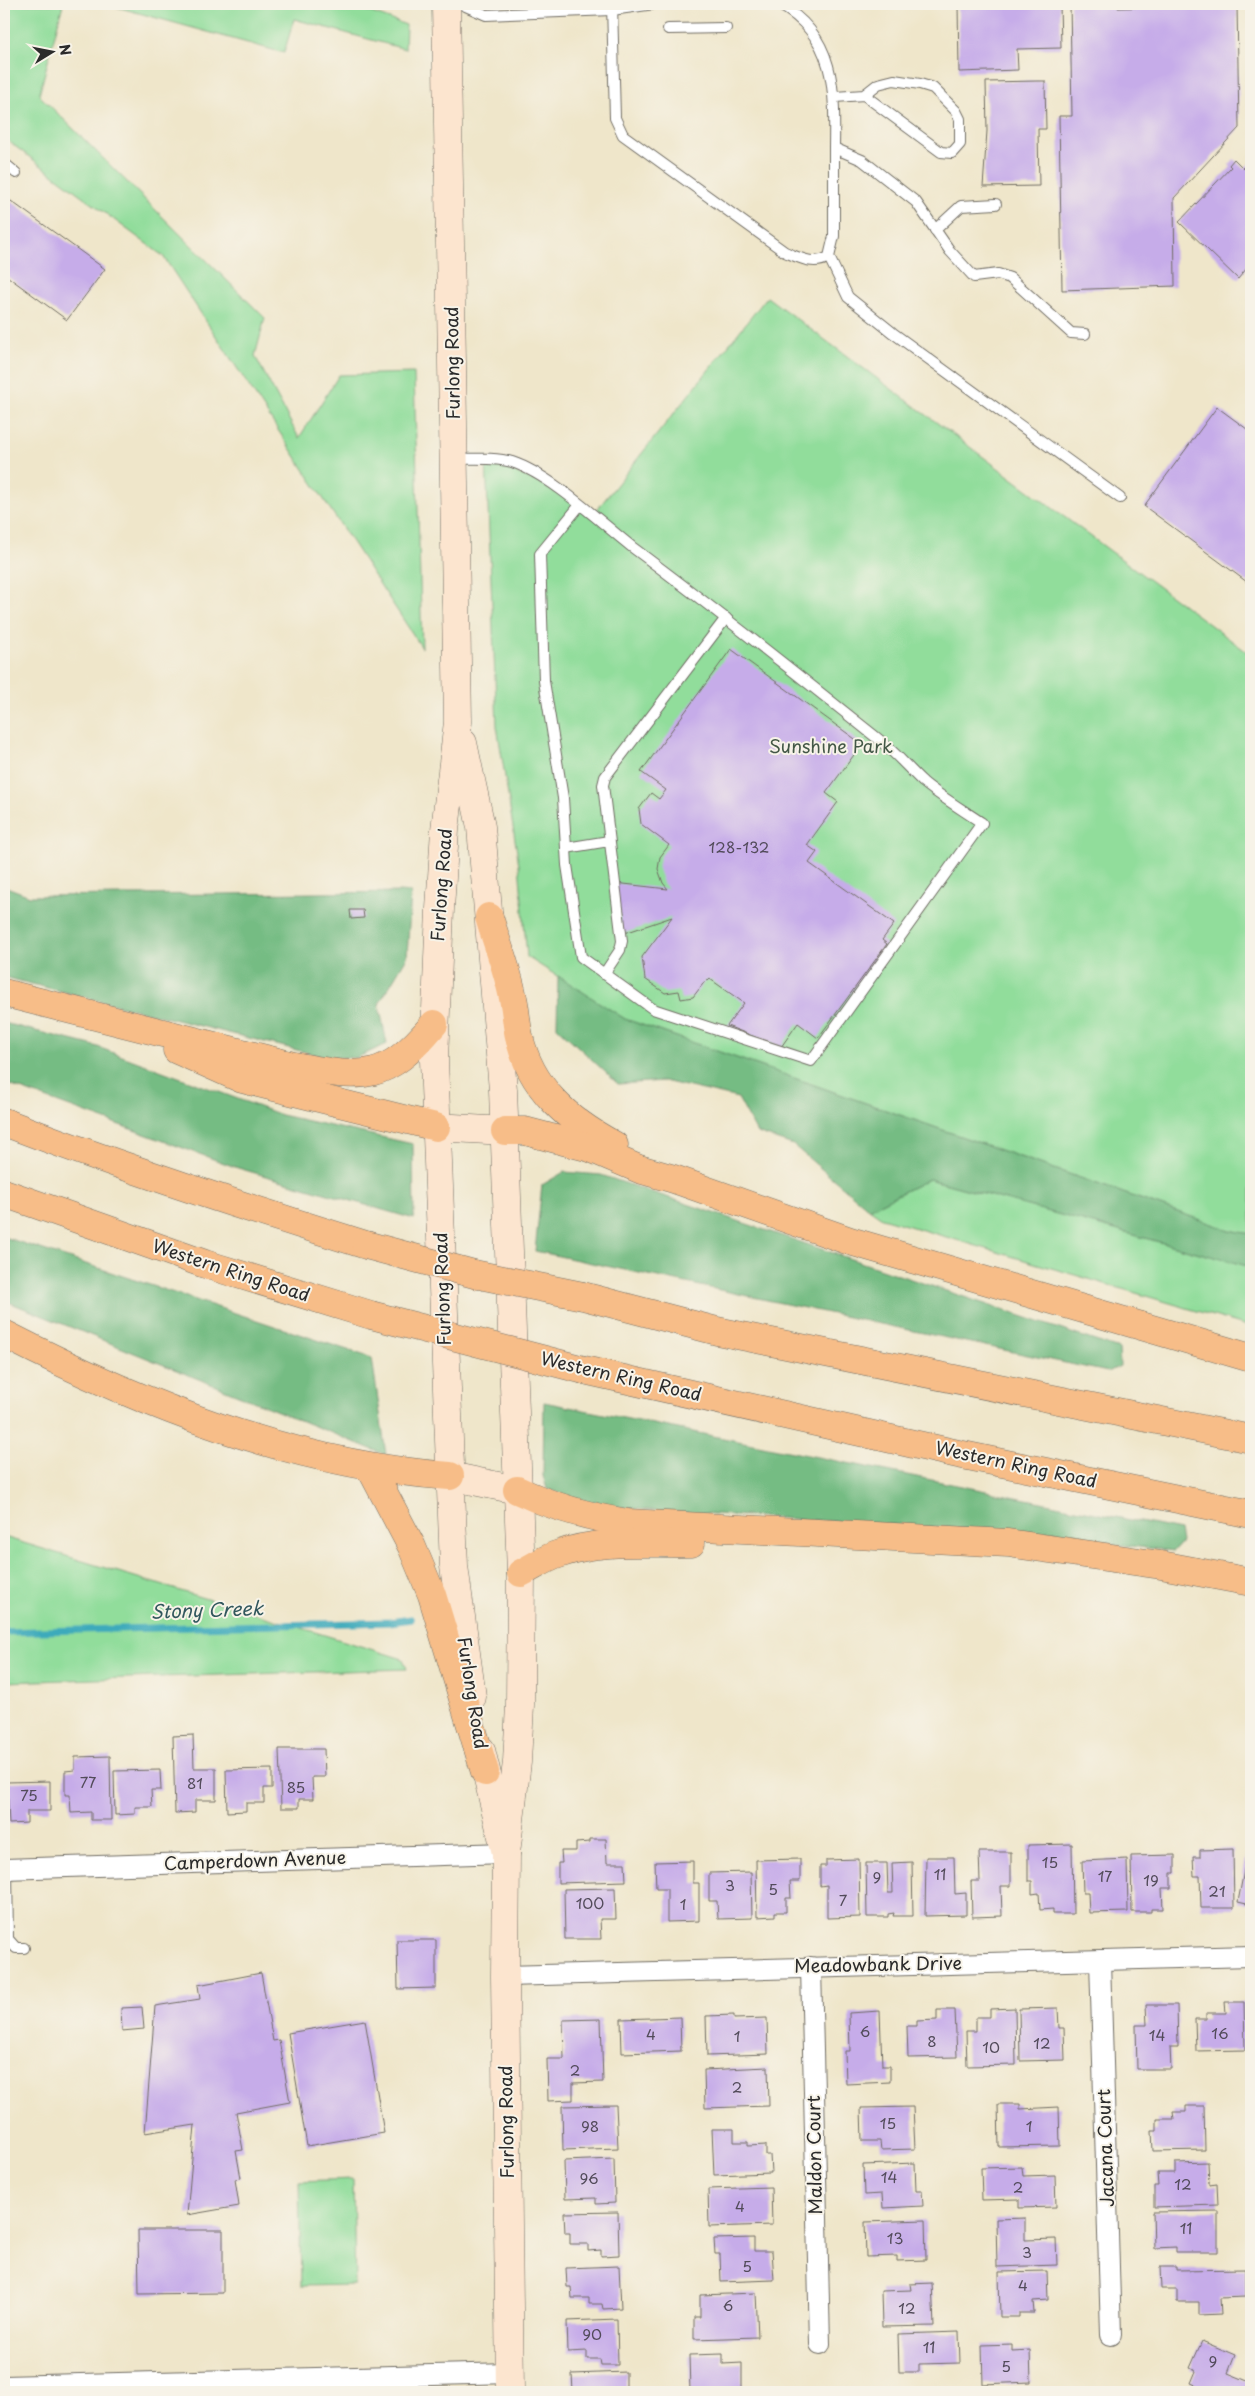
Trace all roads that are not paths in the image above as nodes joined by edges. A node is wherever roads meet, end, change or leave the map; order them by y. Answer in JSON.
{"nodes":[{"id":1,"x":446,"y":4,"type":"edge"},
{"id":2,"x":461,"y":4,"type":"edge"},
{"id":3,"x":654,"y":4,"type":"edge"},
{"id":4,"x":778,"y":4,"type":"edge"},
{"id":5,"x":612,"y":7,"type":"edge"},
{"id":6,"x":726,"y":28,"type":"dead end"},
{"id":7,"x":668,"y":29,"type":"dead end"},
{"id":8,"x":864,"y":95,"type":"junction"},
{"id":9,"x":835,"y":97,"type":"junction"},
{"id":10,"x":834,"y":148,"type":"junction"},
{"id":11,"x":4,"y":163,"type":"edge"},
{"id":12,"x":16,"y":173,"type":"dead end"},
{"id":13,"x":996,"y":204,"type":"dead end"},
{"id":14,"x":936,"y":230,"type":"junction"},
{"id":15,"x":829,"y":257,"type":"junction"},
{"id":16,"x":1085,"y":334,"type":"dead end"},
{"id":17,"x":454,"y":459,"type":"junction"},
{"id":18,"x":1120,"y":498,"type":"dead end"},
{"id":19,"x":580,"y":505,"type":"junction"},
{"id":20,"x":726,"y":618,"type":"junction"},
{"id":21,"x":458,"y":722,"type":"junction"},
{"id":22,"x":610,"y":841,"type":"junction"},
{"id":23,"x":566,"y":848,"type":"junction"},
{"id":24,"x":489,"y":918,"type":"junction"},
{"id":25,"x":604,"y":974,"type":"junction"},
{"id":26,"x":4,"y":993,"type":"edge"},
{"id":27,"x":100,"y":1017,"type":"junction"},
{"id":28,"x":434,"y":1024,"type":"junction"},
{"id":29,"x":4,"y":1122,"type":"edge"},
{"id":30,"x":436,"y":1127,"type":"junction"},
{"id":31,"x":504,"y":1131,"type":"junction"},
{"id":32,"x":674,"y":1179,"type":"junction"},
{"id":33,"x":4,"y":1193,"type":"edge"},
{"id":34,"x":4,"y":1334,"type":"edge"},
{"id":35,"x":1251,"y":1358,"type":"edge"},
{"id":36,"x":1251,"y":1439,"type":"edge"},
{"id":37,"x":370,"y":1468,"type":"junction"},
{"id":38,"x":450,"y":1476,"type":"junction"},
{"id":39,"x":517,"y":1490,"type":"junction"},
{"id":40,"x":1251,"y":1514,"type":"edge"},
{"id":41,"x":888,"y":1538,"type":"junction"},
{"id":42,"x":521,"y":1573,"type":"junction"},
{"id":43,"x":1251,"y":1582,"type":"edge"},
{"id":44,"x":485,"y":1772,"type":"junction"},
{"id":45,"x":506,"y":1853,"type":"junction"},
{"id":46,"x":6,"y":1869,"type":"edge"},
{"id":47,"x":24,"y":1948,"type":"dead end"},
{"id":48,"x":1251,"y":1956,"type":"edge"},
{"id":49,"x":1100,"y":1960,"type":"junction"},
{"id":50,"x":811,"y":1967,"type":"junction"},
{"id":51,"x":505,"y":1976,"type":"junction"},
{"id":52,"x":1111,"y":2335,"type":"dead end"},
{"id":53,"x":820,"y":2344,"type":"dead end"},
{"id":54,"x":510,"y":2382,"type":"edge"},
{"id":55,"x":4,"y":2386,"type":"edge"}],
"edges":[{"from":1,"to":17,"type":"main road","name":"Furlong Road"},
{"from":2,"to":5,"type":"lane"},
{"from":3,"to":5,"type":"lane"},
{"from":4,"to":9,"type":"lane"},
{"from":5,"to":15,"type":"lane"},
{"from":6,"to":7,"type":"lane"},
{"from":8,"to":8,"type":"lane"},
{"from":8,"to":9,"type":"lane"},
{"from":9,"to":10,"type":"lane"},
{"from":10,"to":14,"type":"lane"},
{"from":10,"to":15,"type":"lane"},
{"from":11,"to":12,"type":"lane"},
{"from":13,"to":14,"type":"lane"},
{"from":14,"to":16,"type":"lane"},
{"from":15,"to":18,"type":"lane"},
{"from":17,"to":19,"type":"lane"},
{"from":17,"to":21,"type":"main road","name":"Furlong Road"},
{"from":19,"to":20,"type":"lane"},
{"from":19,"to":23,"type":"lane"},
{"from":20,"to":22,"type":"lane"},
{"from":20,"to":25,"type":"lane"},
{"from":21,"to":24,"type":"main road","name":"Furlong Road"},
{"from":21,"to":28,"type":"main road","name":"Furlong Road"},
{"from":22,"to":23,"type":"lane"},
{"from":22,"to":25,"type":"lane"},
{"from":23,"to":25,"type":"lane"},
{"from":24,"to":31,"type":"main road","name":"Furlong Road"},
{"from":24,"to":32,"type":"highway"},
{"from":26,"to":27,"type":"highway"},
{"from":27,"to":28,"type":"highway"},
{"from":27,"to":30,"type":"highway"},
{"from":28,"to":30,"type":"main road","name":"Furlong Road"},
{"from":29,"to":36,"type":"highway","bridge":true},
{"from":30,"to":31,"type":"main road"},
{"from":30,"to":38,"type":"main road","name":"Furlong Road"},
{"from":31,"to":32,"type":"highway"},
{"from":31,"to":39,"type":"main road","name":"Furlong Road"},
{"from":32,"to":35,"type":"highway"},
{"from":33,"to":40,"type":"highway","name":"Western Ring Road","bridge":true},
{"from":34,"to":37,"type":"highway"},
{"from":37,"to":38,"type":"highway"},
{"from":37,"to":44,"type":"highway"},
{"from":38,"to":39,"type":"main road"},
{"from":38,"to":44,"type":"main road","name":"Furlong Road"},
{"from":39,"to":41,"type":"highway"},
{"from":39,"to":42,"type":"main road","name":"Furlong Road"},
{"from":41,"to":42,"type":"highway"},
{"from":41,"to":43,"type":"highway"},
{"from":42,"to":45,"type":"main road","name":"Furlong Road"},
{"from":44,"to":45,"type":"main road","name":"Furlong Road"},
{"from":45,"to":46,"type":"street","name":"Camperdown Avenue"},
{"from":45,"to":51,"type":"main road","name":"Furlong Road"},
{"from":46,"to":47,"type":"lane"},
{"from":48,"to":49,"type":"street","name":"Meadowbank Drive"},
{"from":49,"to":50,"type":"street","name":"Meadowbank Drive"},
{"from":49,"to":52,"type":"street","name":"Jacana Court"},
{"from":50,"to":51,"type":"street","name":"Meadowbank Drive"},
{"from":50,"to":53,"type":"street","name":"Maldon Court"},
{"from":51,"to":54,"type":"main road","name":"Furlong Road"},
{"from":54,"to":55,"type":"street"}]}
